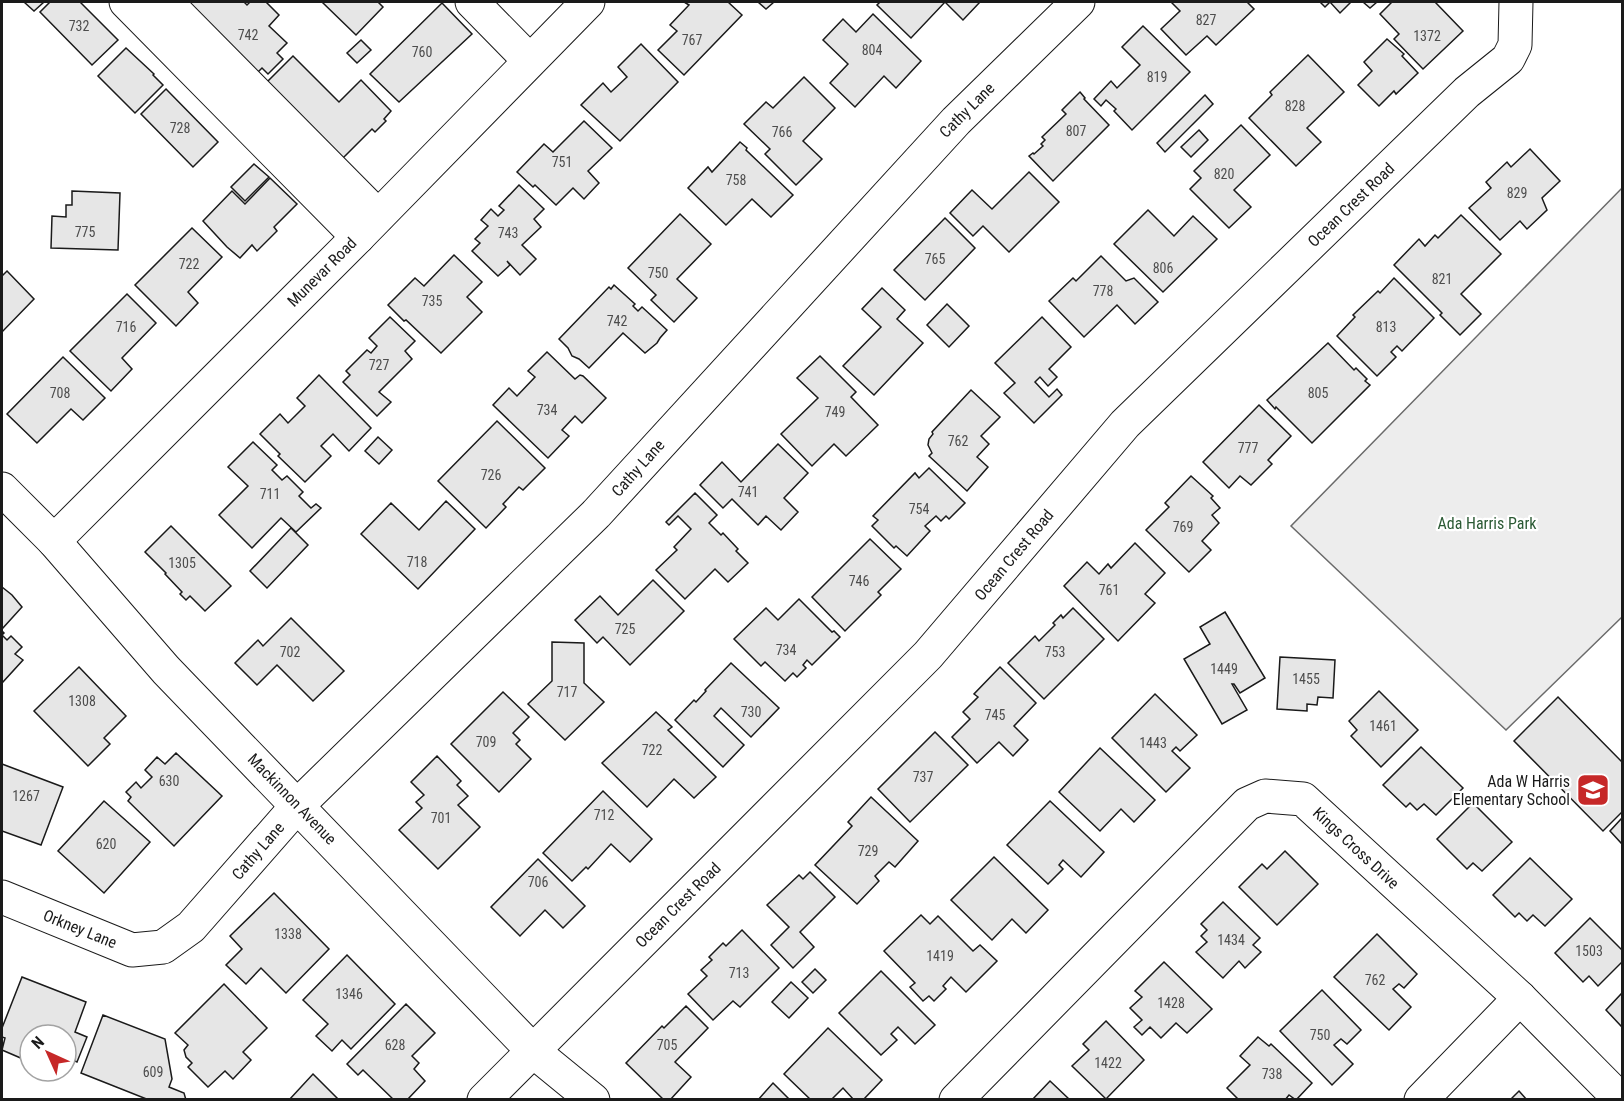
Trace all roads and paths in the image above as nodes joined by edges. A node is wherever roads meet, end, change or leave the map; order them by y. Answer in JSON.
{"nodes":[{"id":1,"x":126,"y":2,"type":"edge"},
{"id":2,"x":166,"y":2,"type":"edge"},
{"id":3,"x":472,"y":2,"type":"edge"},
{"id":4,"x":588,"y":2,"type":"edge"},
{"id":5,"x":1078,"y":2,"type":"edge"},
{"id":6,"x":1516,"y":2,"type":"edge"},
{"id":7,"x":529,"y":60,"type":"junction"},
{"id":8,"x":368,"y":226,"type":"junction"},
{"id":9,"x":2,"y":489,"type":"edge"},
{"id":10,"x":54,"y":541,"type":"junction"},
{"id":11,"x":297,"y":805,"type":"junction"},
{"id":12,"x":2,"y":897,"type":"edge"},
{"id":13,"x":191,"y":927,"type":"joint"},
{"id":14,"x":1520,"y":998,"type":"junction"},
{"id":15,"x":533,"y":1051,"type":"junction"},
{"id":16,"x":484,"y":1100,"type":"edge"},
{"id":17,"x":593,"y":1100,"type":"edge"},
{"id":18,"x":956,"y":1100,"type":"edge"},
{"id":19,"x":1421,"y":1100,"type":"edge"},
{"id":20,"x":1621,"y":1100,"type":"edge"}],
"edges":[{"from":1,"to":8,"type":"street"},
{"from":2,"to":8,"type":"street"},
{"from":3,"to":7,"type":"street"},
{"from":4,"to":7,"type":"street","name":"Munevar Road"},
{"from":5,"to":11,"type":"street","name":"Cathy Lane"},
{"from":6,"to":15,"type":"street","name":"Ocean Crest Road"},
{"from":7,"to":8,"type":"street","name":"Munevar Road"},
{"from":8,"to":10,"type":"street","name":"Munevar Road"},
{"from":9,"to":10,"type":"street","name":"Mackinnon Avenue"},
{"from":10,"to":11,"type":"street","name":"Mackinnon Avenue"},
{"from":11,"to":13,"type":"street","name":"Cathy Lane"},
{"from":11,"to":15,"type":"street","name":"Mackinnon Avenue"},
{"from":12,"to":13,"type":"street","name":"Orkney Lane"},
{"from":14,"to":18,"type":"street","name":"Kings Cross Drive"},
{"from":14,"to":19,"type":"street"},
{"from":14,"to":20,"type":"street","name":"Kings Cross Drive"},
{"from":15,"to":16,"type":"street","name":"Ocean Crest Road"},
{"from":15,"to":17,"type":"street","name":"Mackinnon Avenue"}]}
